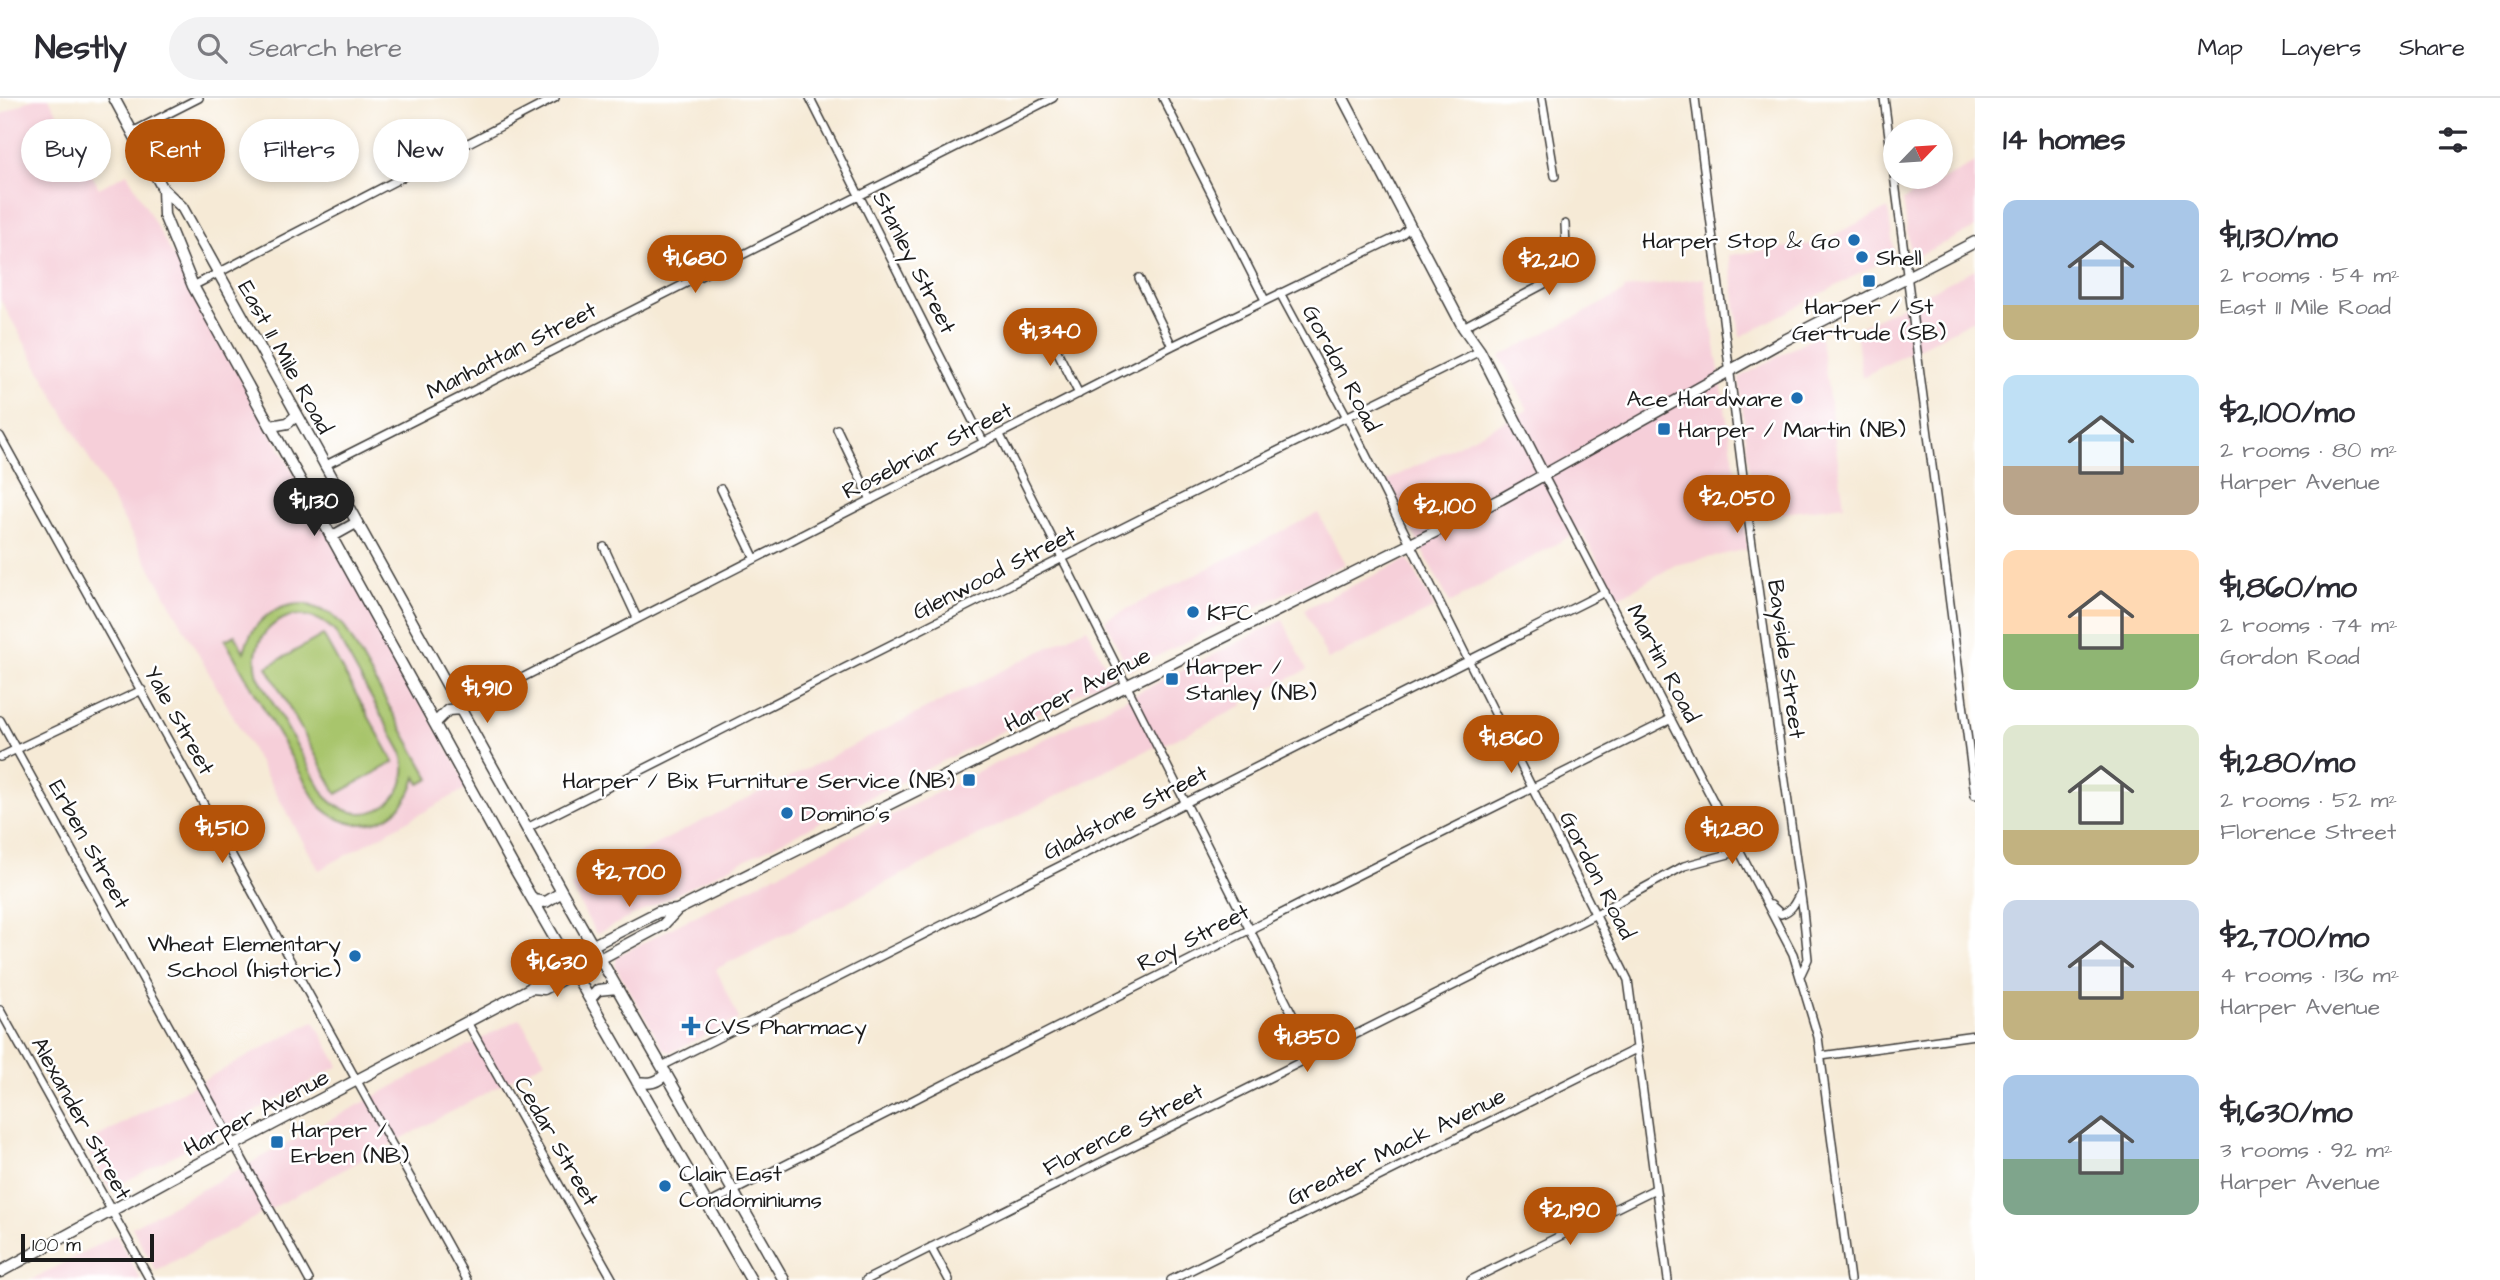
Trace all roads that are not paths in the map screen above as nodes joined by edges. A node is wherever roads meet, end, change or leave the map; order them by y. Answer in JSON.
{"nodes":[{"id":1,"x":114,"y":98,"type":"edge"},
{"id":2,"x":199,"y":98,"type":"edge"},
{"id":3,"x":555,"y":98,"type":"edge"},
{"id":4,"x":810,"y":98,"type":"edge"},
{"id":5,"x":1053,"y":98,"type":"edge"},
{"id":6,"x":1164,"y":98,"type":"edge"},
{"id":7,"x":1343,"y":98,"type":"edge"},
{"id":8,"x":1542,"y":98,"type":"edge"},
{"id":9,"x":1695,"y":98,"type":"edge"},
{"id":10,"x":1884,"y":98,"type":"edge"},
{"id":11,"x":127,"y":119,"type":"edge"},
{"id":12,"x":158,"y":119,"type":"edge"},
{"id":13,"x":1555,"y":176,"type":"dead end"},
{"id":14,"x":160,"y":182,"type":"edge"},
{"id":15,"x":163,"y":189,"type":"junction"},
{"id":16,"x":860,"y":196,"type":"junction"},
{"id":17,"x":1565,"y":224,"type":"dead end"},
{"id":18,"x":1410,"y":227,"type":"junction"},
{"id":19,"x":1975,"y":242,"type":"edge"},
{"id":20,"x":217,"y":272,"type":"junction"},
{"id":21,"x":1907,"y":275,"type":"junction"},
{"id":22,"x":1139,"y":278,"type":"dead end"},
{"id":23,"x":193,"y":286,"type":"junction"},
{"id":24,"x":1280,"y":293,"type":"junction"},
{"id":25,"x":1265,"y":300,"type":"junction"},
{"id":26,"x":1462,"y":327,"type":"junction"},
{"id":27,"x":1046,"y":329,"type":"dead end"},
{"id":28,"x":1172,"y":346,"type":"junction"},
{"id":29,"x":1480,"y":351,"type":"junction"},
{"id":30,"x":1730,"y":370,"type":"junction"},
{"id":31,"x":1079,"y":394,"type":"junction"},
{"id":32,"x":296,"y":415,"type":"junction"},
{"id":33,"x":1347,"y":417,"type":"junction"},
{"id":34,"x":271,"y":426,"type":"junction"},
{"id":35,"x":837,"y":429,"type":"dead end"},
{"id":36,"x":1000,"y":435,"type":"junction"},
{"id":37,"x":0,"y":436,"type":"edge"},
{"id":38,"x":984,"y":443,"type":"junction"},
{"id":39,"x":324,"y":466,"type":"junction"},
{"id":40,"x":1545,"y":476,"type":"junction"},
{"id":41,"x":721,"y":489,"type":"dead end"},
{"id":42,"x":872,"y":500,"type":"junction"},
{"id":43,"x":356,"y":523,"type":"junction"},
{"id":44,"x":331,"y":537,"type":"junction"},
{"id":45,"x":1410,"y":544,"type":"junction"},
{"id":46,"x":604,"y":547,"type":"dead end"},
{"id":47,"x":755,"y":559,"type":"junction"},
{"id":48,"x":1063,"y":559,"type":"junction"},
{"id":49,"x":1605,"y":592,"type":"junction"},
{"id":50,"x":637,"y":618,"type":"junction"},
{"id":51,"x":1468,"y":662,"type":"junction"},
{"id":52,"x":1126,"y":685,"type":"junction"},
{"id":53,"x":142,"y":690,"type":"junction"},
{"id":54,"x":461,"y":709,"type":"junction"},
{"id":55,"x":1671,"y":719,"type":"junction"},
{"id":56,"x":0,"y":720,"type":"edge"},
{"id":57,"x":436,"y":722,"type":"junction"},
{"id":58,"x":16,"y":749,"type":"junction"},
{"id":59,"x":0,"y":757,"type":"edge"},
{"id":60,"x":1533,"y":787,"type":"junction"},
{"id":61,"x":1975,"y":795,"type":"edge"},
{"id":62,"x":1186,"y":803,"type":"junction"},
{"id":63,"x":527,"y":828,"type":"junction"},
{"id":64,"x":1740,"y":851,"type":"junction"},
{"id":65,"x":1760,"y":890,"type":"junction"},
{"id":66,"x":562,"y":891,"type":"junction"},
{"id":67,"x":1799,"y":895,"type":"junction"},
{"id":68,"x":533,"y":900,"type":"junction"},
{"id":69,"x":677,"y":910,"type":"junction"},
{"id":70,"x":1596,"y":914,"type":"junction"},
{"id":71,"x":1249,"y":930,"type":"junction"},
{"id":72,"x":592,"y":945,"type":"junction"},
{"id":73,"x":600,"y":958,"type":"junction"},
{"id":74,"x":566,"y":959,"type":"junction"},
{"id":75,"x":574,"y":972,"type":"junction"},
{"id":76,"x":1801,"y":974,"type":"junction"},
{"id":77,"x":531,"y":988,"type":"junction"},
{"id":78,"x":617,"y":988,"type":"junction"},
{"id":79,"x":590,"y":999,"type":"junction"},
{"id":80,"x":0,"y":1010,"type":"edge"},
{"id":81,"x":467,"y":1022,"type":"junction"},
{"id":82,"x":1975,"y":1035,"type":"edge"},
{"id":83,"x":1638,"y":1048,"type":"junction"},
{"id":84,"x":1313,"y":1055,"type":"junction"},
{"id":85,"x":1821,"y":1056,"type":"junction"},
{"id":86,"x":664,"y":1070,"type":"junction"},
{"id":87,"x":356,"y":1081,"type":"junction"},
{"id":88,"x":637,"y":1082,"type":"junction"},
{"id":89,"x":234,"y":1145,"type":"junction"},
{"id":90,"x":1656,"y":1189,"type":"junction"},
{"id":91,"x":733,"y":1191,"type":"junction"},
{"id":92,"x":708,"y":1204,"type":"junction"},
{"id":93,"x":112,"y":1211,"type":"junction"},
{"id":94,"x":931,"y":1247,"type":"junction"},
{"id":95,"x":0,"y":1272,"type":"edge"},
{"id":96,"x":150,"y":1280,"type":"edge"},
{"id":97,"x":309,"y":1280,"type":"edge"},
{"id":98,"x":467,"y":1280,"type":"edge"},
{"id":99,"x":614,"y":1280,"type":"edge"},
{"id":100,"x":751,"y":1280,"type":"edge"},
{"id":101,"x":784,"y":1280,"type":"edge"},
{"id":102,"x":866,"y":1280,"type":"edge"},
{"id":103,"x":949,"y":1280,"type":"edge"},
{"id":104,"x":1171,"y":1280,"type":"edge"},
{"id":105,"x":1471,"y":1280,"type":"edge"},
{"id":106,"x":1668,"y":1280,"type":"edge"},
{"id":107,"x":1850,"y":1280,"type":"edge"}],
"edges":[{"from":1,"to":11,"type":"main road","name":"East 11 Mile Road"},
{"from":2,"to":12,"type":"street"},
{"from":3,"to":20,"type":"street"},
{"from":4,"to":16,"type":"street","name":"Stanley Street"},
{"from":5,"to":16,"type":"street","name":"Manhattan Street"},
{"from":6,"to":25,"type":"street"},
{"from":7,"to":18,"type":"main road","name":"Martin Road"},
{"from":8,"to":13,"type":"street"},
{"from":9,"to":30,"type":"street","name":"Bayside Street"},
{"from":10,"to":21,"type":"street"},
{"from":14,"to":15,"type":"main road","name":"East 11 Mile Road"},
{"from":15,"to":20,"type":"main road","name":"East 11 Mile Road"},
{"from":15,"to":23,"type":"main road","name":"East 11 Mile Road"},
{"from":16,"to":38,"type":"street","name":"Stanley Street"},
{"from":16,"to":39,"type":"street","name":"Manhattan Street"},
{"from":17,"to":26,"type":"street"},
{"from":18,"to":24,"type":"street","name":"Rosebriar Street"},
{"from":18,"to":26,"type":"main road","name":"Martin Road"},
{"from":19,"to":21,"type":"main road","name":"Harper Avenue"},
{"from":20,"to":23,"type":"street"},
{"from":20,"to":32,"type":"main road","name":"East 11 Mile Road"},
{"from":21,"to":30,"type":"main road","name":"Harper Avenue"},
{"from":21,"to":61,"type":"street"},
{"from":22,"to":28,"type":"street"},
{"from":23,"to":34,"type":"main road","name":"East 11 Mile Road"},
{"from":24,"to":25,"type":"street","name":"Rosebriar Street"},
{"from":24,"to":33,"type":"street","name":"Gordon Road"},
{"from":25,"to":28,"type":"street","name":"Rosebriar Street"},
{"from":26,"to":29,"type":"main road","name":"Martin Road"},
{"from":27,"to":31,"type":"street"},
{"from":28,"to":31,"type":"street","name":"Rosebriar Street"},
{"from":29,"to":33,"type":"street","name":"Glenwood Street"},
{"from":29,"to":40,"type":"main road","name":"Martin Road"},
{"from":30,"to":40,"type":"main road","name":"Harper Avenue"},
{"from":30,"to":67,"type":"street","name":"Bayside Street"},
{"from":31,"to":36,"type":"street","name":"Rosebriar Street"},
{"from":32,"to":34,"type":"main road"},
{"from":32,"to":39,"type":"main road","name":"East 11 Mile Road"},
{"from":33,"to":45,"type":"street","name":"Gordon Road"},
{"from":33,"to":48,"type":"street","name":"Glenwood Street"},
{"from":34,"to":44,"type":"main road","name":"East 11 Mile Road"},
{"from":35,"to":42,"type":"street"},
{"from":36,"to":38,"type":"street","name":"Rosebriar Street"},
{"from":36,"to":48,"type":"street"},
{"from":37,"to":53,"type":"street","name":"Yale Street"},
{"from":38,"to":42,"type":"street","name":"Rosebriar Street"},
{"from":39,"to":43,"type":"main road","name":"East 11 Mile Road"},
{"from":40,"to":45,"type":"main road","name":"Harper Avenue"},
{"from":40,"to":49,"type":"street","name":"Martin Road"},
{"from":41,"to":47,"type":"street"},
{"from":42,"to":47,"type":"street","name":"Rosebriar Street"},
{"from":43,"to":44,"type":"main road"},
{"from":43,"to":54,"type":"main road","name":"East 11 Mile Road"},
{"from":44,"to":57,"type":"main road","name":"East 11 Mile Road"},
{"from":45,"to":51,"type":"street","name":"Gordon Road"},
{"from":45,"to":52,"type":"main road","name":"Harper Avenue"},
{"from":46,"to":50,"type":"street"},
{"from":47,"to":50,"type":"street","name":"Rosebriar Street"},
{"from":48,"to":52,"type":"street"},
{"from":48,"to":63,"type":"street","name":"Glenwood Street"},
{"from":49,"to":51,"type":"street","name":"Gladstone Street"},
{"from":49,"to":55,"type":"street","name":"Martin Road"},
{"from":50,"to":54,"type":"street","name":"Rosebriar Street"},
{"from":51,"to":60,"type":"street","name":"Gordon Road"},
{"from":51,"to":62,"type":"street","name":"Gladstone Street"},
{"from":52,"to":62,"type":"street"},
{"from":52,"to":69,"type":"main road","name":"Harper Avenue"},
{"from":53,"to":58,"type":"street"},
{"from":53,"to":87,"type":"street","name":"Yale Street"},
{"from":54,"to":57,"type":"main road"},
{"from":54,"to":63,"type":"main road","name":"East 11 Mile Road"},
{"from":55,"to":60,"type":"street","name":"Roy Street"},
{"from":55,"to":64,"type":"street","name":"Martin Road"},
{"from":56,"to":58,"type":"street","name":"Erben Street"},
{"from":57,"to":68,"type":"main road","name":"East 11 Mile Road"},
{"from":58,"to":59,"type":"street"},
{"from":58,"to":89,"type":"street","name":"Erben Street"},
{"from":60,"to":70,"type":"street","name":"Gordon Road"},
{"from":60,"to":71,"type":"street","name":"Roy Street"},
{"from":62,"to":71,"type":"street"},
{"from":62,"to":86,"type":"street","name":"Gladstone Street"},
{"from":63,"to":66,"type":"main road","name":"East 11 Mile Road"},
{"from":64,"to":65,"type":"street","name":"Martin Road"},
{"from":64,"to":70,"type":"street","name":"Florence Street"},
{"from":65,"to":67,"type":"street"},
{"from":65,"to":76,"type":"street","name":"Martin Road"},
{"from":66,"to":68,"type":"main road"},
{"from":66,"to":72,"type":"main road","name":"East 11 Mile Road"},
{"from":67,"to":76,"type":"street","name":"Bayside Street"},
{"from":68,"to":74,"type":"main road","name":"East 11 Mile Road"},
{"from":69,"to":72,"type":"main road","name":"Harper Avenue"},
{"from":69,"to":73,"type":"main road","name":"Harper Avenue"},
{"from":70,"to":83,"type":"street","name":"Gordon Road"},
{"from":70,"to":84,"type":"street","name":"Florence Street"},
{"from":71,"to":84,"type":"street"},
{"from":71,"to":91,"type":"street","name":"Roy Street"},
{"from":72,"to":73,"type":"main road","name":"East 11 Mile Road"},
{"from":72,"to":74,"type":"main road","name":"Harper Avenue"},
{"from":73,"to":75,"type":"main road","name":"Harper Avenue"},
{"from":73,"to":78,"type":"main road","name":"East 11 Mile Road"},
{"from":74,"to":75,"type":"main road","name":"East 11 Mile Road"},
{"from":74,"to":77,"type":"main road","name":"Harper Avenue"},
{"from":75,"to":77,"type":"main road","name":"Harper Avenue"},
{"from":75,"to":79,"type":"main road","name":"East 11 Mile Road"},
{"from":76,"to":85,"type":"street","name":"Martin Road"},
{"from":77,"to":81,"type":"main road","name":"Harper Avenue"},
{"from":78,"to":79,"type":"main road"},
{"from":78,"to":86,"type":"main road","name":"East 11 Mile Road"},
{"from":79,"to":88,"type":"main road","name":"East 11 Mile Road"},
{"from":80,"to":93,"type":"street","name":"Alexander Street"},
{"from":81,"to":87,"type":"main road","name":"Harper Avenue"},
{"from":81,"to":99,"type":"street","name":"Cedar Street"},
{"from":82,"to":85,"type":"street"},
{"from":83,"to":90,"type":"street","name":"Gordon Road"},
{"from":83,"to":104,"type":"street","name":"Greater Mack Avenue"},
{"from":84,"to":94,"type":"street","name":"Florence Street"},
{"from":85,"to":107,"type":"street","name":"Martin Road"},
{"from":86,"to":88,"type":"main road"},
{"from":86,"to":91,"type":"main road","name":"East 11 Mile Road"},
{"from":87,"to":89,"type":"main road","name":"Harper Avenue"},
{"from":87,"to":98,"type":"street","name":"Yale Street"},
{"from":88,"to":92,"type":"main road","name":"East 11 Mile Road"},
{"from":89,"to":93,"type":"main road","name":"Harper Avenue"},
{"from":89,"to":97,"type":"street","name":"Erben Street"},
{"from":90,"to":105,"type":"street"},
{"from":90,"to":106,"type":"street","name":"Gordon Road"},
{"from":91,"to":92,"type":"street"},
{"from":91,"to":101,"type":"main road","name":"East 11 Mile Road"},
{"from":92,"to":100,"type":"main road","name":"East 11 Mile Road"},
{"from":93,"to":95,"type":"main road","name":"Harper Avenue"},
{"from":93,"to":96,"type":"street","name":"Alexander Street"},
{"from":94,"to":102,"type":"street","name":"Florence Street"},
{"from":94,"to":103,"type":"street"}]}
